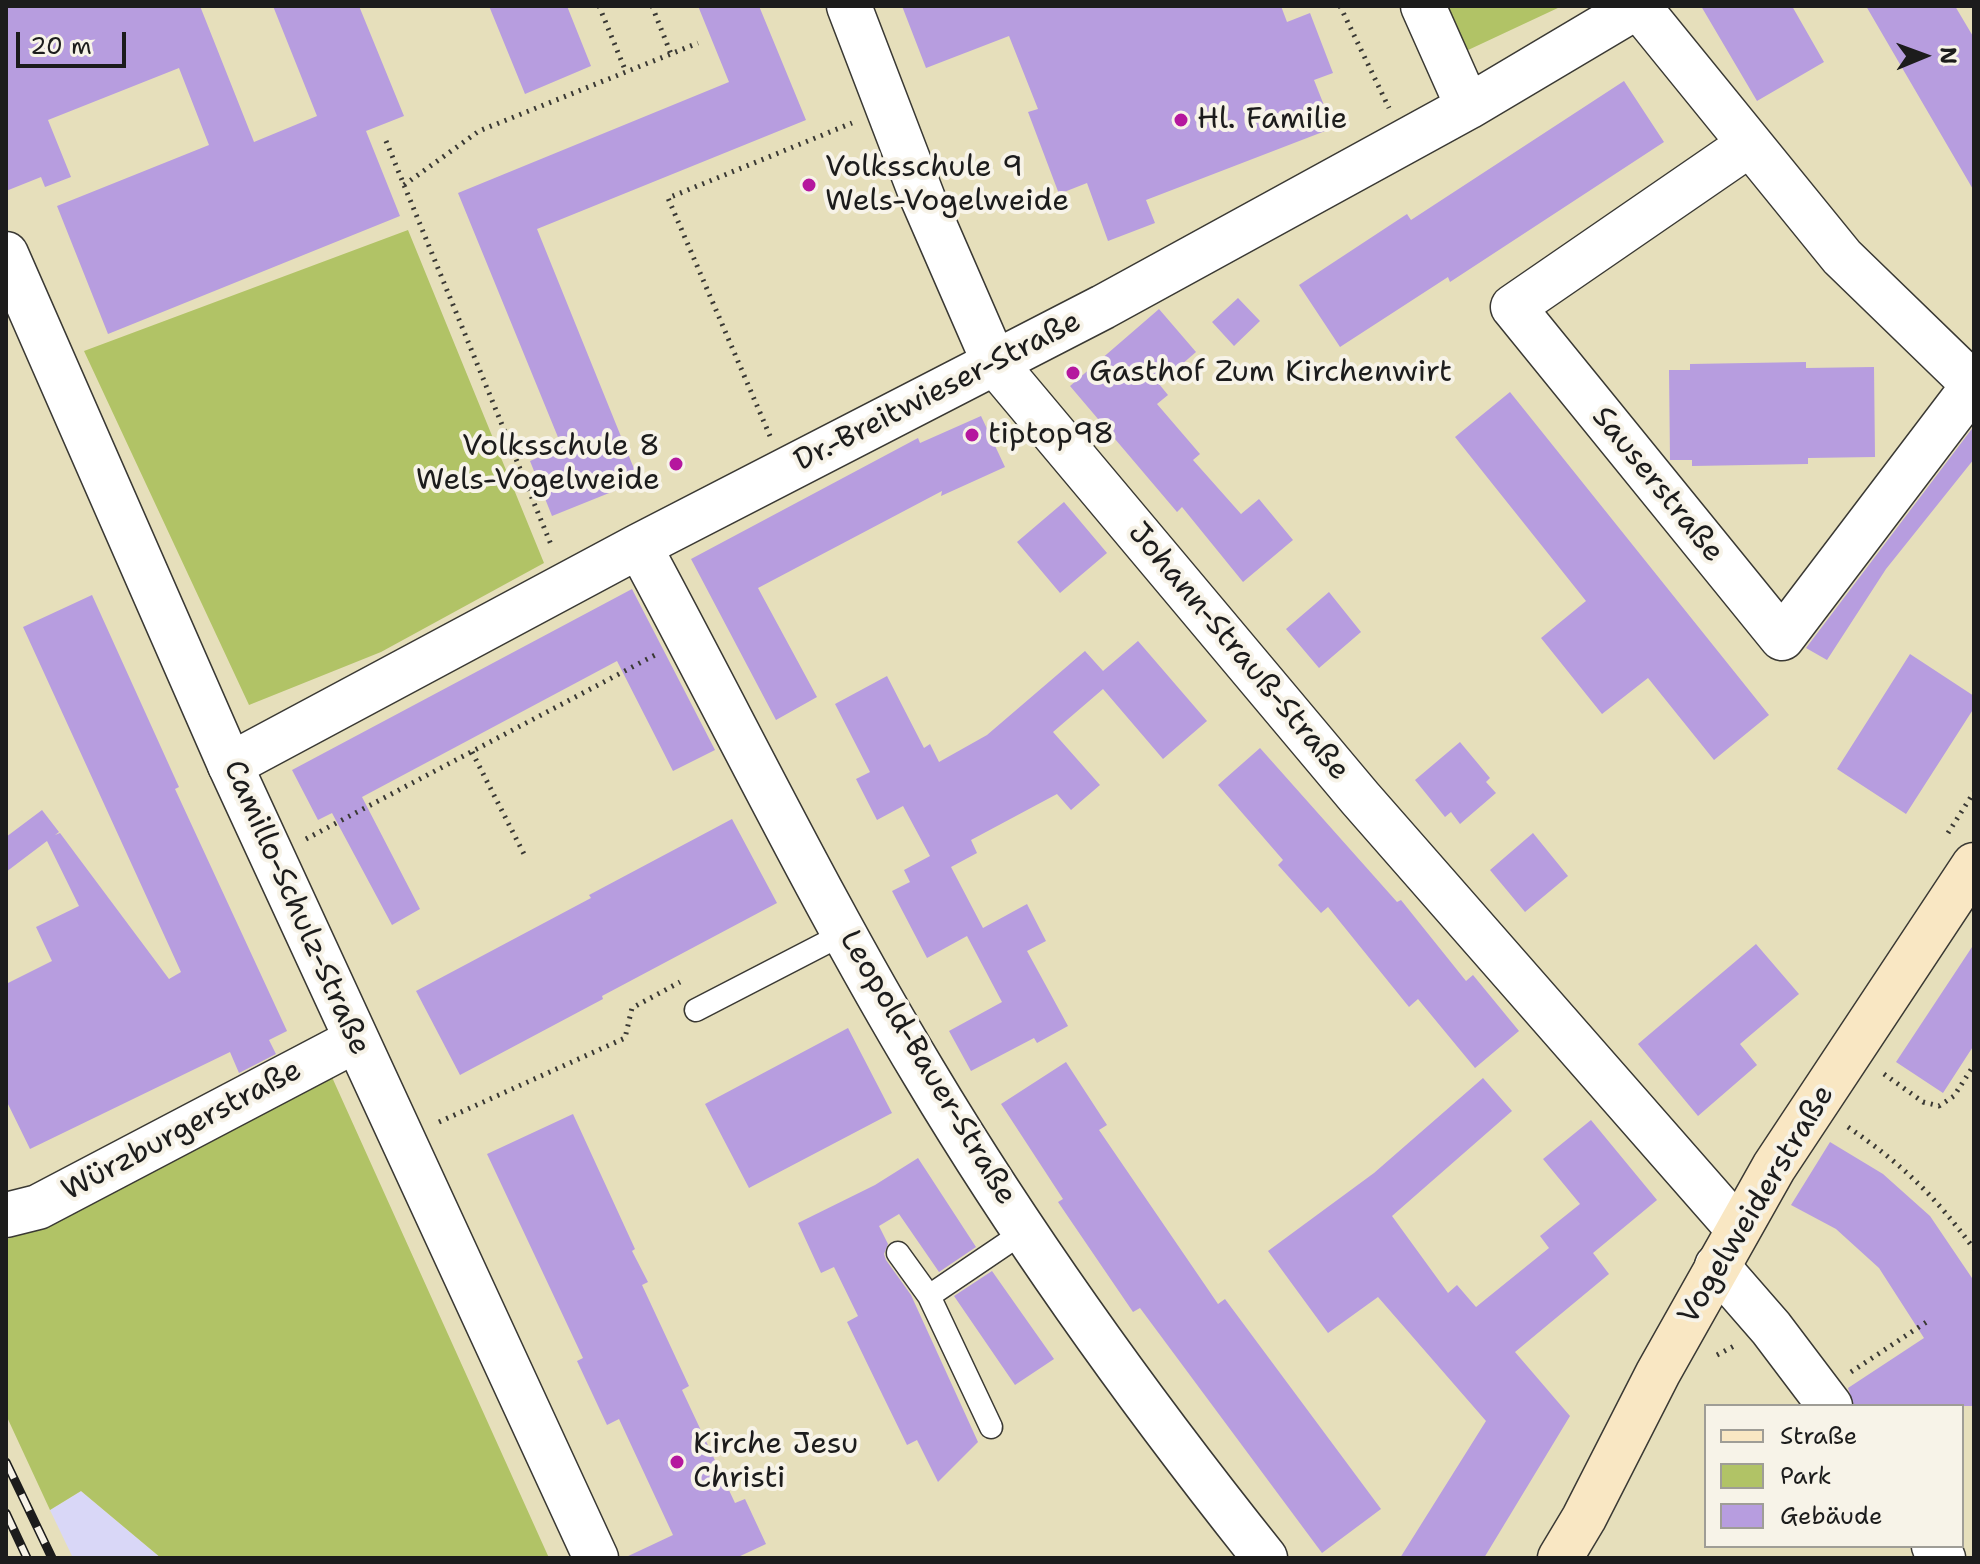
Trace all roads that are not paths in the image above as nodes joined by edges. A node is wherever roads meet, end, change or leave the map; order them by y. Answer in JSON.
{"nodes":[{"id":1,"x":849,"y":6,"type":"edge"},
{"id":2,"x":1423,"y":6,"type":"edge"},
{"id":3,"x":1638,"y":6,"type":"edge"},
{"id":4,"x":1468,"y":107,"type":"junction"},
{"id":5,"x":1750,"y":144,"type":"junction"},
{"id":6,"x":6,"y":254,"type":"edge"},
{"id":7,"x":994,"y":362,"type":"junction"},
{"id":8,"x":1974,"y":385,"type":"edge"},
{"id":9,"x":639,"y":546,"type":"junction"},
{"id":10,"x":230,"y":765,"type":"junction"},
{"id":11,"x":1974,"y":866,"type":"edge"},
{"id":12,"x":845,"y":933,"type":"junction"},
{"id":13,"x":696,"y":1010,"type":"dead end"},
{"id":14,"x":356,"y":1040,"type":"junction"},
{"id":15,"x":6,"y":1215,"type":"edge"},
{"id":16,"x":1738,"y":1229,"type":"junction"},
{"id":17,"x":1025,"y":1231,"type":"junction"},
{"id":18,"x":898,"y":1253,"type":"dead end"},
{"id":19,"x":1717,"y":1266,"type":"junction"},
{"id":20,"x":929,"y":1296,"type":"junction"},
{"id":21,"x":1825,"y":1399,"type":"edge"},
{"id":22,"x":991,"y":1427,"type":"dead end"},
{"id":23,"x":596,"y":1558,"type":"edge"},
{"id":24,"x":1265,"y":1558,"type":"edge"},
{"id":25,"x":1560,"y":1558,"type":"edge"}],
"edges":[{"from":1,"to":7,"type":"street","name":"Johann-Strauß-Straße"},
{"from":2,"to":4,"type":"street"},
{"from":3,"to":4,"type":"street","name":"Dr.-Breitwieser-Straße"},
{"from":3,"to":5,"type":"street","name":"Sauserstraße"},
{"from":4,"to":7,"type":"street","name":"Dr.-Breitwieser-Straße"},
{"from":5,"to":8,"type":"street","name":"Sauserstraße"},
{"from":5,"to":8,"type":"street","name":"Sauserstraße"},
{"from":6,"to":10,"type":"street","name":"Camillo-Schulz-Straße"},
{"from":7,"to":9,"type":"street","name":"Dr.-Breitwieser-Straße"},
{"from":7,"to":16,"type":"street","name":"Johann-Strauß-Straße"},
{"from":9,"to":10,"type":"street","name":"Dr.-Breitwieser-Straße"},
{"from":9,"to":12,"type":"street","name":"Leopold-Bauer-Straße"},
{"from":10,"to":14,"type":"street","name":"Camillo-Schulz-Straße"},
{"from":11,"to":16,"type":"main road","name":"Vogelweiderstraße"},
{"from":12,"to":13,"type":"lane"},
{"from":12,"to":17,"type":"street","name":"Leopold-Bauer-Straße"},
{"from":14,"to":15,"type":"street","name":"Würzburgerstraße"},
{"from":14,"to":23,"type":"street","name":"Camillo-Schulz-Straße"},
{"from":16,"to":19,"type":"main road","name":"Vogelweiderstraße"},
{"from":17,"to":20,"type":"lane"},
{"from":17,"to":24,"type":"street","name":"Leopold-Bauer-Straße"},
{"from":18,"to":20,"type":"lane"},
{"from":19,"to":21,"type":"street"},
{"from":19,"to":25,"type":"main road","name":"Vogelweiderstraße"},
{"from":20,"to":22,"type":"lane"}]}
